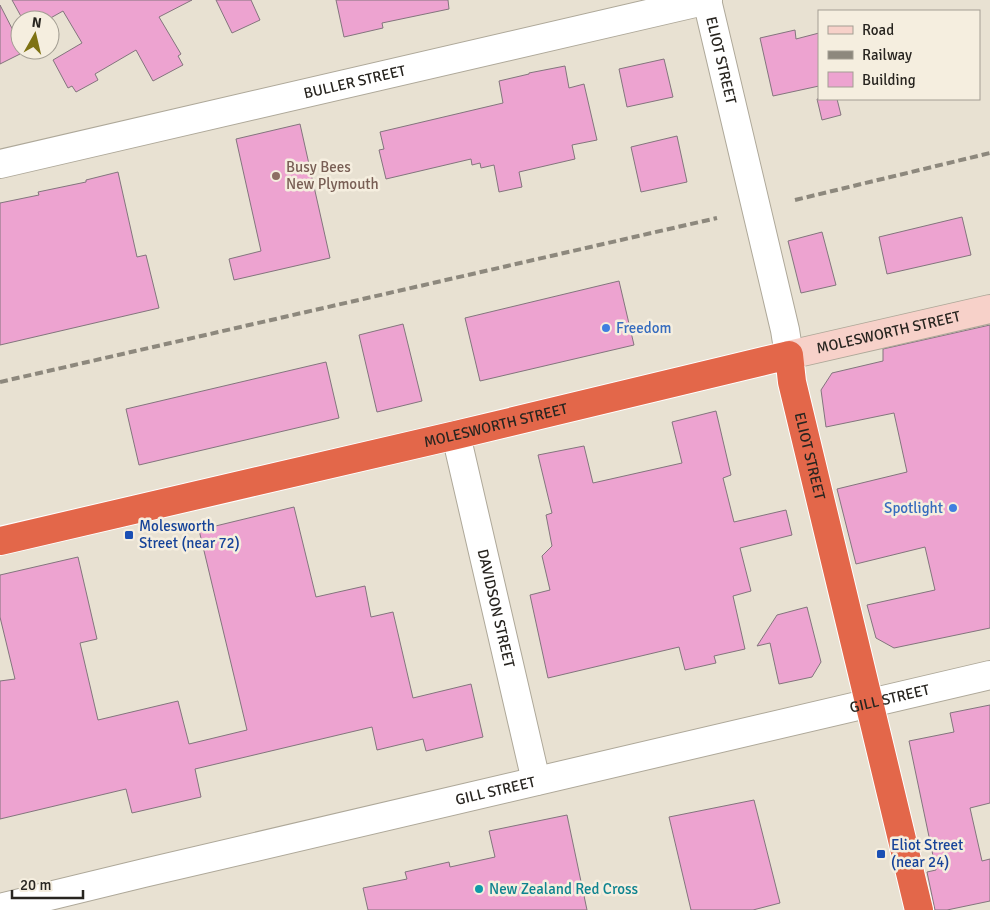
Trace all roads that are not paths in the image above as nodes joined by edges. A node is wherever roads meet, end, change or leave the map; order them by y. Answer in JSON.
{"nodes":[{"id":1,"x":707,"y":0,"type":"edge"},
{"id":2,"x":0,"y":164,"type":"edge"},
{"id":3,"x":990,"y":309,"type":"edge"},
{"id":4,"x":789,"y":355,"type":"junction"},
{"id":5,"x":456,"y":435,"type":"junction"},
{"id":6,"x":0,"y":542,"type":"edge"},
{"id":7,"x":990,"y":675,"type":"edge"},
{"id":8,"x":869,"y":704,"type":"junction"},
{"id":9,"x":536,"y":781,"type":"junction"},
{"id":10,"x":0,"y":908,"type":"edge"},
{"id":11,"x":919,"y":910,"type":"edge"}],
"edges":[{"from":1,"to":2,"type":"street","name":"BULLER STREET"},
{"from":1,"to":4,"type":"street","name":"ELIOT STREET"},
{"from":3,"to":4,"type":"main road","name":"MOLESWORTH STREET"},
{"from":4,"to":5,"type":"highway","name":"MOLESWORTH STREET"},
{"from":4,"to":8,"type":"highway","name":"ELIOT STREET"},
{"from":5,"to":6,"type":"highway","name":"MOLESWORTH STREET"},
{"from":5,"to":9,"type":"street","name":"DAVIDSON STREET"},
{"from":7,"to":8,"type":"street","name":"GILL STREET"},
{"from":8,"to":9,"type":"street","name":"GILL STREET"},
{"from":8,"to":11,"type":"highway","name":"ELIOT STREET"},
{"from":9,"to":10,"type":"street","name":"GILL STREET"}]}
